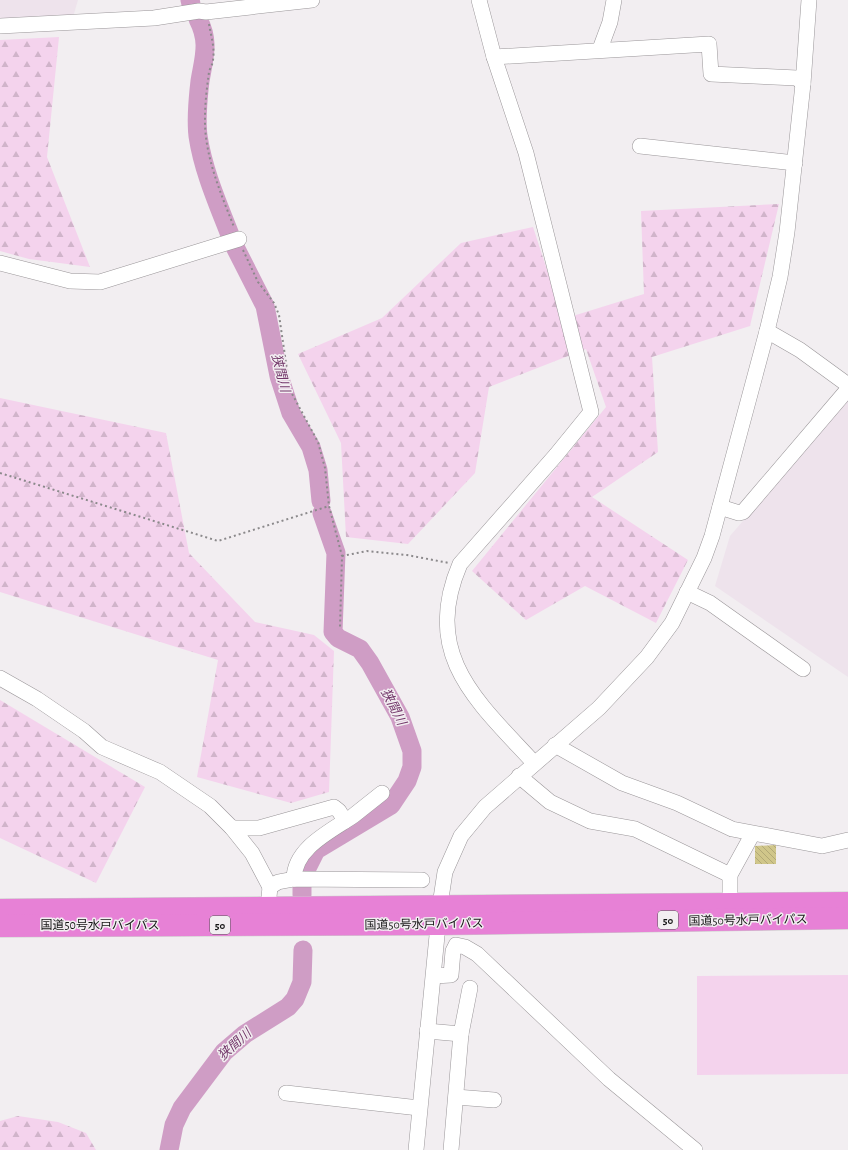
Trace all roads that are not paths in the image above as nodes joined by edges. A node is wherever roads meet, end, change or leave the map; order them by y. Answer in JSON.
{"nodes":[{"id":1,"x":312,"y":0,"type":"edge"},
{"id":2,"x":479,"y":0,"type":"edge"},
{"id":3,"x":614,"y":0,"type":"edge"},
{"id":4,"x":808,"y":0,"type":"edge"},
{"id":5,"x":0,"y":26,"type":"edge"},
{"id":6,"x":600,"y":49,"type":"junction"},
{"id":7,"x":494,"y":57,"type":"junction"},
{"id":8,"x":803,"y":84,"type":"junction"},
{"id":9,"x":640,"y":146,"type":"dead end"},
{"id":10,"x":795,"y":163,"type":"junction"},
{"id":11,"x":239,"y":239,"type":"road end"},
{"id":12,"x":0,"y":263,"type":"edge"},
{"id":13,"x":767,"y":331,"type":"junction"},
{"id":14,"x":848,"y":385,"type":"edge"},
{"id":15,"x":848,"y":389,"type":"edge"},
{"id":16,"x":720,"y":507,"type":"junction"},
{"id":17,"x":688,"y":592,"type":"junction"},
{"id":18,"x":803,"y":670,"type":"dead end"},
{"id":19,"x":0,"y":678,"type":"edge"},
{"id":20,"x":555,"y":745,"type":"junction"},
{"id":21,"x":534,"y":763,"type":"junction"},
{"id":22,"x":519,"y":776,"type":"junction"},
{"id":23,"x":382,"y":793,"type":"dead end"},
{"id":24,"x":345,"y":821,"type":"junction"},
{"id":25,"x":232,"y":828,"type":"junction"},
{"id":26,"x":752,"y":834,"type":"junction"},
{"id":27,"x":848,"y":840,"type":"edge"},
{"id":28,"x":730,"y":875,"type":"junction"},
{"id":29,"x":294,"y":879,"type":"junction"},
{"id":30,"x":422,"y":880,"type":"dead end"},
{"id":31,"x":269,"y":897,"type":"junction"},
{"id":32,"x":848,"y":903,"type":"edge"},
{"id":33,"x":730,"y":904,"type":"junction"},
{"id":34,"x":0,"y":910,"type":"edge"},
{"id":35,"x":440,"y":915,"type":"junction"},
{"id":36,"x":848,"y":918,"type":"edge"},
{"id":37,"x":0,"y":926,"type":"edge"},
{"id":38,"x":434,"y":976,"type":"junction"},
{"id":39,"x":470,"y":988,"type":"dead end"},
{"id":40,"x":427,"y":1030,"type":"junction"},
{"id":41,"x":461,"y":1034,"type":"junction"},
{"id":42,"x":286,"y":1093,"type":"dead end"},
{"id":43,"x":456,"y":1097,"type":"junction"},
{"id":44,"x":494,"y":1100,"type":"dead end"},
{"id":45,"x":419,"y":1108,"type":"junction"},
{"id":46,"x":416,"y":1150,"type":"edge"},
{"id":47,"x":451,"y":1150,"type":"edge"},
{"id":48,"x":694,"y":1150,"type":"edge"}],
"edges":[{"from":1,"to":5,"type":"street"},
{"from":2,"to":7,"type":"street"},
{"from":3,"to":6,"type":"street"},
{"from":4,"to":8,"type":"street"},
{"from":6,"to":7,"type":"street"},
{"from":6,"to":8,"type":"street"},
{"from":7,"to":21,"type":"street"},
{"from":8,"to":10,"type":"street"},
{"from":9,"to":10,"type":"street"},
{"from":10,"to":13,"type":"street"},
{"from":11,"to":12,"type":"street"},
{"from":13,"to":14,"type":"street"},
{"from":13,"to":16,"type":"street"},
{"from":15,"to":16,"type":"street"},
{"from":16,"to":17,"type":"street"},
{"from":17,"to":18,"type":"street"},
{"from":17,"to":20,"type":"street"},
{"from":19,"to":25,"type":"street"},
{"from":20,"to":21,"type":"street"},
{"from":20,"to":26,"type":"street"},
{"from":21,"to":22,"type":"street"},
{"from":22,"to":28,"type":"street"},
{"from":22,"to":35,"type":"street"},
{"from":23,"to":24,"type":"street"},
{"from":24,"to":25,"type":"street"},
{"from":24,"to":29,"type":"street"},
{"from":25,"to":31,"type":"street"},
{"from":26,"to":27,"type":"street"},
{"from":26,"to":28,"type":"street"},
{"from":28,"to":33,"type":"street"},
{"from":29,"to":30,"type":"street"},
{"from":29,"to":31,"type":"street"},
{"from":31,"to":34,"type":"highway","name":"国道50号水戸バイパス","number":"50"},
{"from":31,"to":35,"type":"highway","name":"国道50号水戸バイパス","number":"50"},
{"from":32,"to":33,"type":"highway","name":"国道50号水戸バイパス","number":"50"},
{"from":33,"to":35,"type":"highway","name":"国道50号水戸バイパス","number":"50"},
{"from":35,"to":36,"type":"highway","name":"国道50号水戸バイパス","number":"50"},
{"from":35,"to":37,"type":"highway","name":"国道50号水戸バイパス","number":"50"},
{"from":35,"to":38,"type":"street"},
{"from":38,"to":40,"type":"street"},
{"from":38,"to":48,"type":"street"},
{"from":39,"to":41,"type":"street"},
{"from":40,"to":41,"type":"street"},
{"from":40,"to":45,"type":"street"},
{"from":41,"to":43,"type":"street"},
{"from":42,"to":45,"type":"street"},
{"from":43,"to":44,"type":"street"},
{"from":43,"to":47,"type":"street"},
{"from":45,"to":46,"type":"street"}]}
